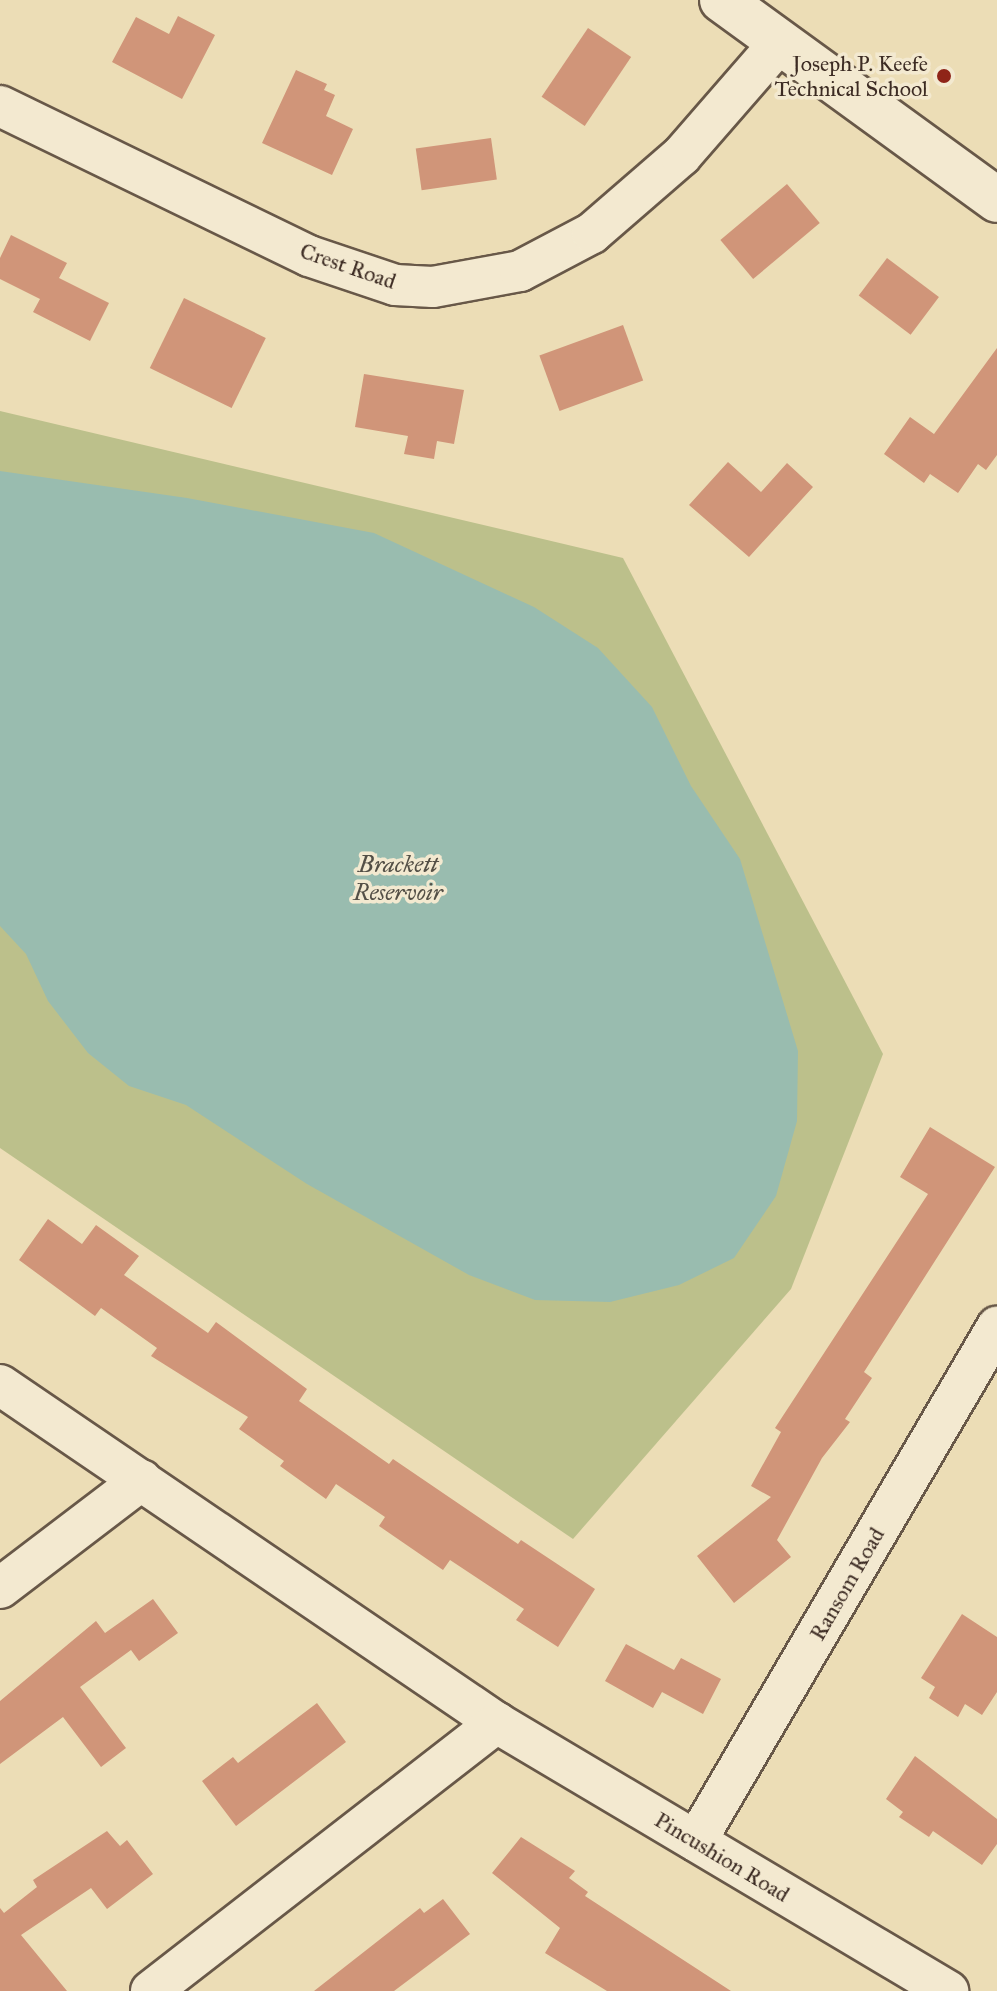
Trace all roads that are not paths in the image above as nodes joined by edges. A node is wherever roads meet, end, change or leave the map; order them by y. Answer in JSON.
{"nodes":[{"id":1,"x":722,"y":0,"type":"edge"},
{"id":2,"x":780,"y":42,"type":"junction"},
{"id":3,"x":0,"y":106,"type":"edge"},
{"id":4,"x":997,"y":200,"type":"edge"},
{"id":5,"x":997,"y":1327,"type":"edge"},
{"id":6,"x":0,"y":1385,"type":"edge"},
{"id":7,"x":142,"y":1480,"type":"junction"},
{"id":8,"x":0,"y":1588,"type":"edge"},
{"id":9,"x":497,"y":1723,"type":"junction"},
{"id":10,"x":696,"y":1841,"type":"junction"},
{"id":11,"x":151,"y":1991,"type":"edge"},
{"id":12,"x":948,"y":1991,"type":"edge"}],
"edges":[{"from":1,"to":2,"type":"main road"},
{"from":2,"to":3,"type":"street","name":"Crest Road"},
{"from":2,"to":4,"type":"main road"},
{"from":5,"to":10,"type":"street","name":"Ransom Road"},
{"from":6,"to":7,"type":"street","name":"Pincushion Road"},
{"from":7,"to":8,"type":"street"},
{"from":7,"to":9,"type":"street","name":"Pincushion Road"},
{"from":9,"to":10,"type":"street","name":"Pincushion Road"},
{"from":9,"to":11,"type":"street"},
{"from":10,"to":12,"type":"street","name":"Pincushion Road"}]}
